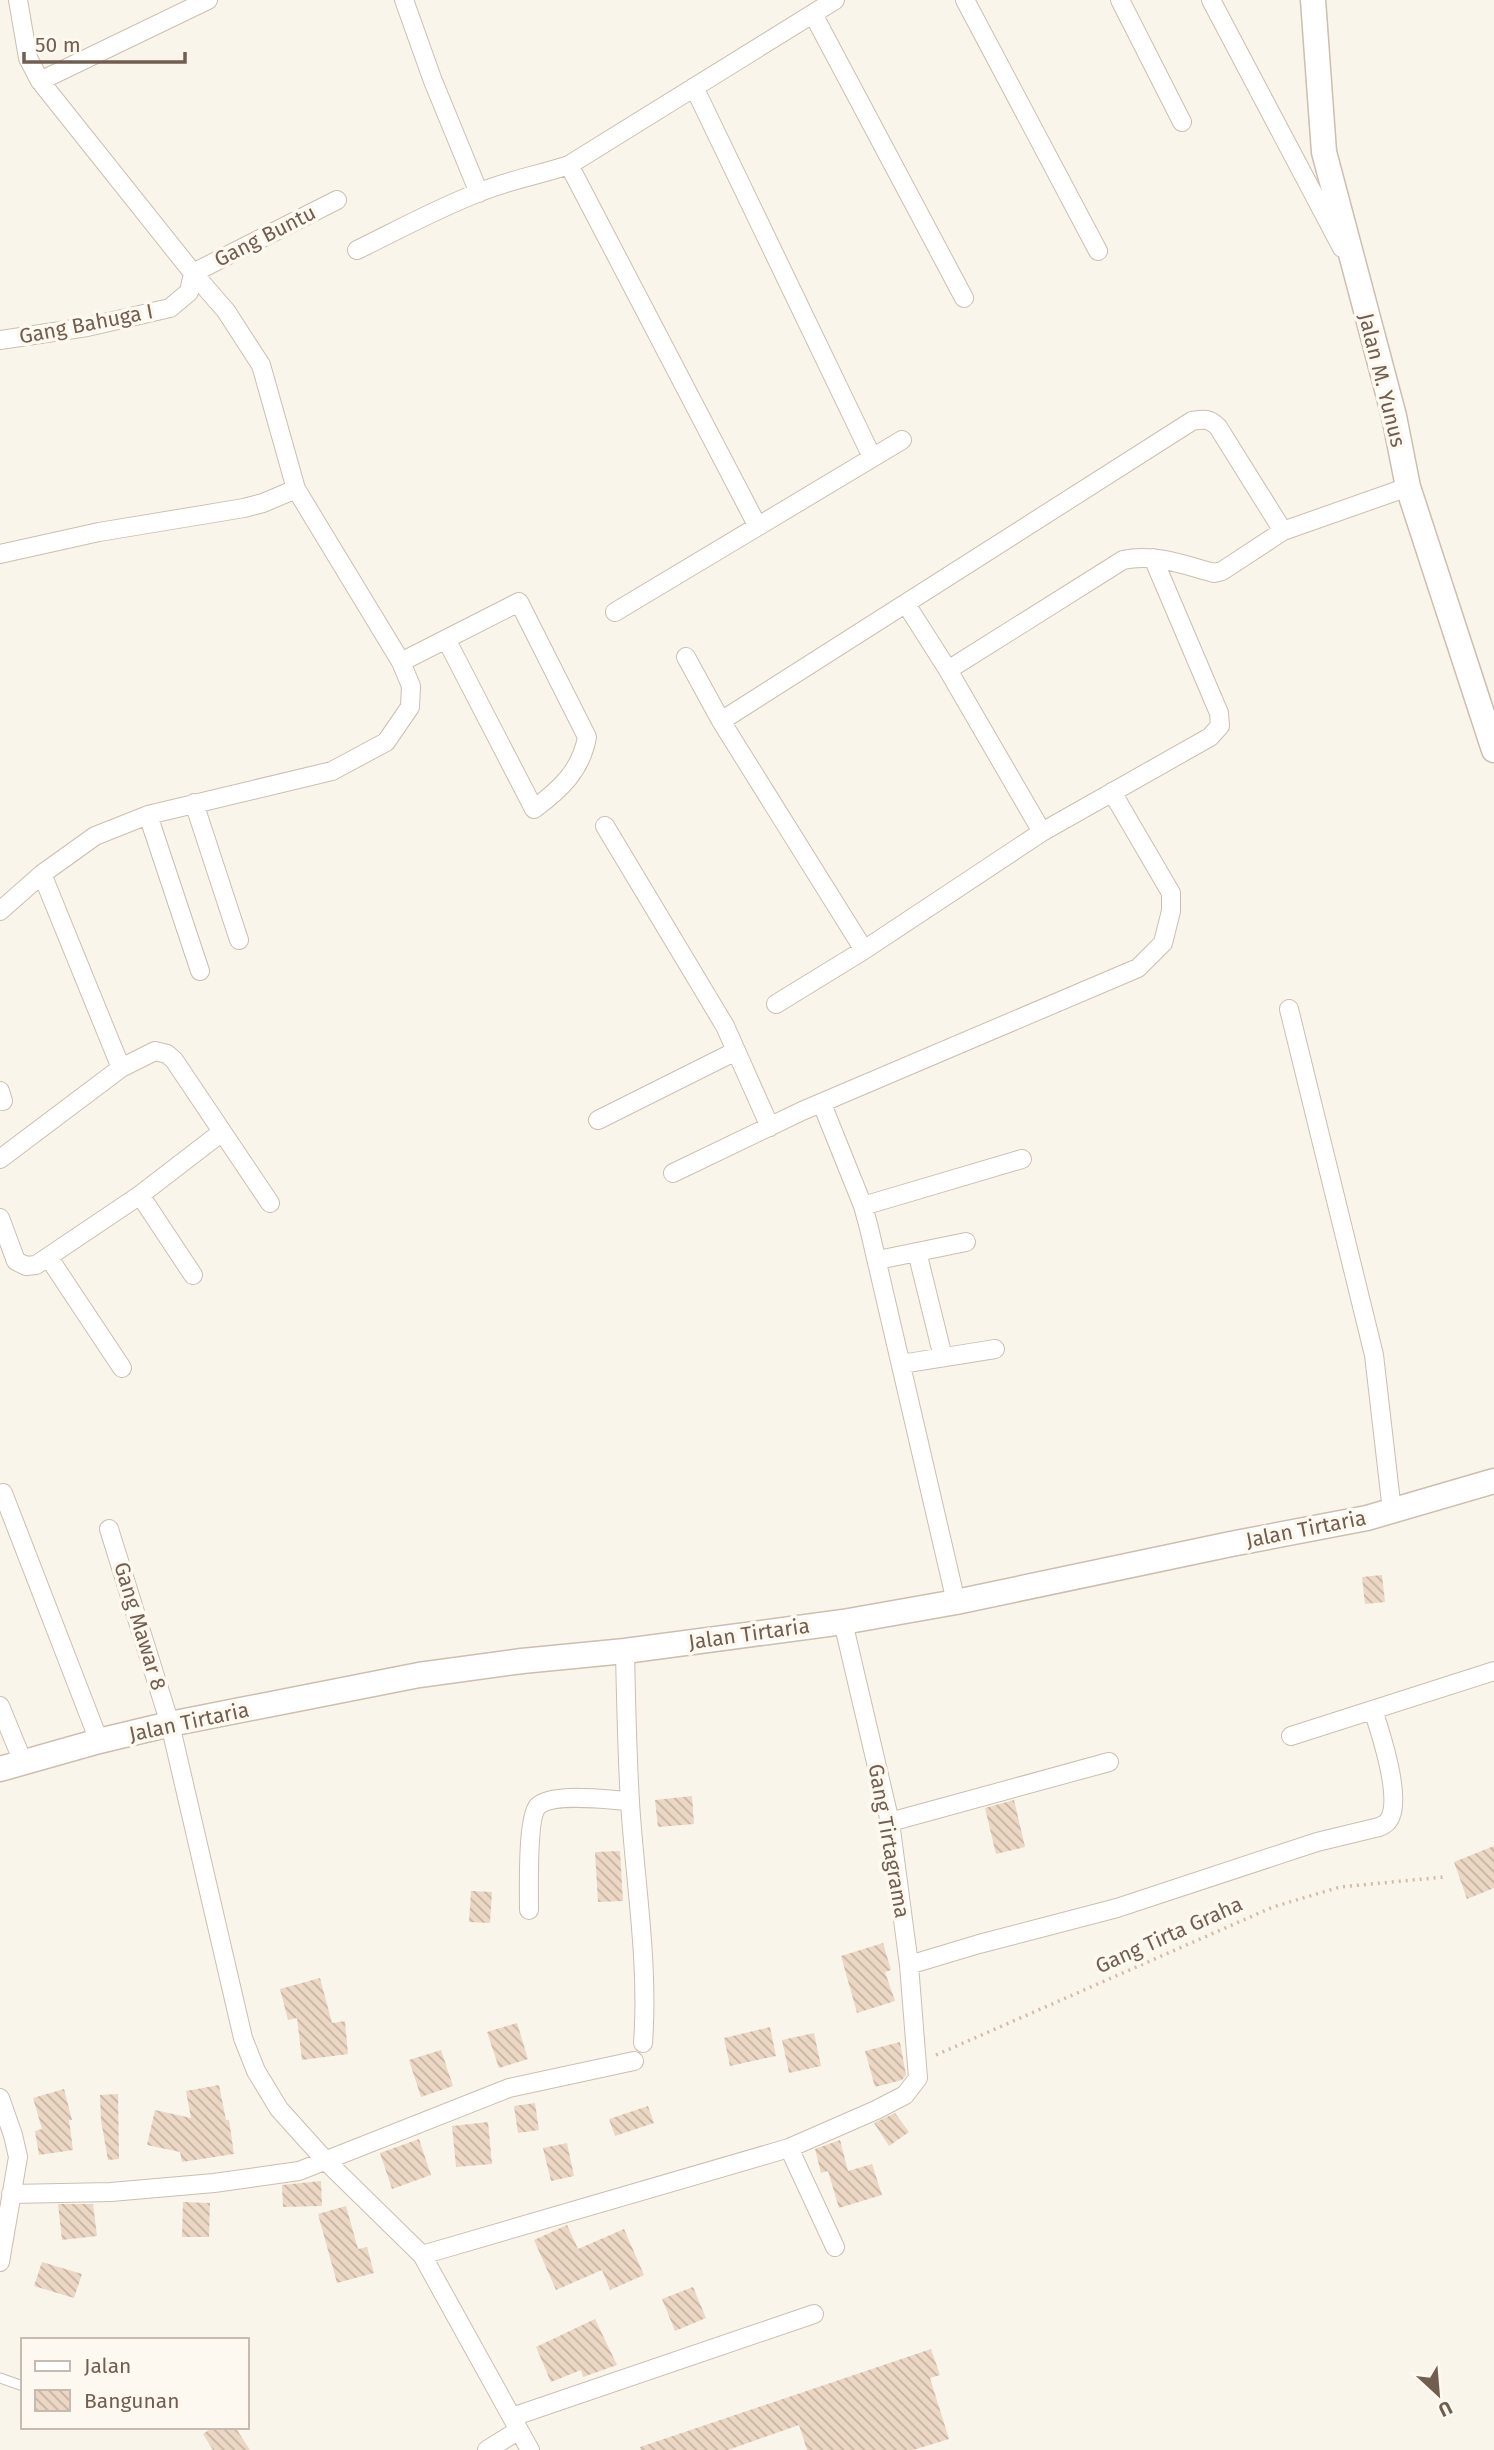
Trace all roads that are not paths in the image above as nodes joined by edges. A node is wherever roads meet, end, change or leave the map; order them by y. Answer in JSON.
{"nodes":[{"id":1,"x":18,"y":0,"type":"edge"},
{"id":2,"x":208,"y":0,"type":"edge"},
{"id":3,"x":404,"y":0,"type":"edge"},
{"id":4,"x":835,"y":0,"type":"edge"},
{"id":5,"x":965,"y":0,"type":"edge"},
{"id":6,"x":1120,"y":0,"type":"edge"},
{"id":7,"x":1211,"y":0,"type":"edge"},
{"id":8,"x":1313,"y":0,"type":"edge"},
{"id":9,"x":813,"y":14,"type":"junction"},
{"id":10,"x":40,"y":80,"type":"junction"},
{"id":11,"x":694,"y":88,"type":"junction"},
{"id":12,"x":1182,"y":122,"type":"dead end"},
{"id":13,"x":569,"y":164,"type":"junction"},
{"id":14,"x":478,"y":192,"type":"junction"},
{"id":15,"x":337,"y":200,"type":"dead end"},
{"id":16,"x":358,"y":250,"type":"dead end"},
{"id":17,"x":1098,"y":251,"type":"dead end"},
{"id":18,"x":1354,"y":272,"type":"junction"},
{"id":19,"x":193,"y":273,"type":"junction"},
{"id":20,"x":964,"y":298,"type":"dead end"},
{"id":21,"x":0,"y":340,"type":"edge"},
{"id":22,"x":902,"y":440,"type":"dead end"},
{"id":23,"x":873,"y":457,"type":"junction"},
{"id":24,"x":1408,"y":487,"type":"junction"},
{"id":25,"x":296,"y":489,"type":"junction"},
{"id":26,"x":757,"y":525,"type":"junction"},
{"id":27,"x":1283,"y":531,"type":"junction"},
{"id":28,"x":0,"y":554,"type":"edge"},
{"id":29,"x":1153,"y":558,"type":"junction"},
{"id":30,"x":906,"y":604,"type":"junction"},
{"id":31,"x":615,"y":612,"type":"dead end"},
{"id":32,"x":446,"y":639,"type":"junction"},
{"id":33,"x":686,"y":657,"type":"dead end"},
{"id":34,"x":401,"y":662,"type":"junction"},
{"id":35,"x":948,"y":670,"type":"junction"},
{"id":36,"x":721,"y":721,"type":"junction"},
{"id":37,"x":1494,"y":750,"type":"edge"},
{"id":38,"x":1112,"y":792,"type":"junction"},
{"id":39,"x":194,"y":803,"type":"junction"},
{"id":40,"x":148,"y":815,"type":"junction"},
{"id":41,"x":605,"y":826,"type":"dead end"},
{"id":42,"x":1042,"y":832,"type":"junction"},
{"id":43,"x":42,"y":874,"type":"junction"},
{"id":44,"x":0,"y":911,"type":"edge"},
{"id":45,"x":239,"y":940,"type":"dead end"},
{"id":46,"x":864,"y":950,"type":"junction"},
{"id":47,"x":200,"y":971,"type":"dead end"},
{"id":48,"x":776,"y":1004,"type":"dead end"},
{"id":49,"x":1290,"y":1009,"type":"dead end"},
{"id":50,"x":736,"y":1051,"type":"junction"},
{"id":51,"x":121,"y":1068,"type":"junction"},
{"id":52,"x":822,"y":1104,"type":"junction"},
{"id":53,"x":598,"y":1121,"type":"dead end"},
{"id":54,"x":770,"y":1127,"type":"junction"},
{"id":55,"x":222,"y":1132,"type":"junction"},
{"id":56,"x":0,"y":1159,"type":"edge"},
{"id":57,"x":1022,"y":1159,"type":"dead end"},
{"id":58,"x":673,"y":1173,"type":"dead end"},
{"id":59,"x":140,"y":1195,"type":"junction"},
{"id":60,"x":270,"y":1203,"type":"dead end"},
{"id":61,"x":863,"y":1206,"type":"junction"},
{"id":62,"x":0,"y":1218,"type":"edge"},
{"id":63,"x":967,"y":1242,"type":"dead end"},
{"id":64,"x":917,"y":1252,"type":"junction"},
{"id":65,"x":49,"y":1258,"type":"junction"},
{"id":66,"x":878,"y":1260,"type":"junction"},
{"id":67,"x":193,"y":1275,"type":"dead end"},
{"id":68,"x":995,"y":1349,"type":"dead end"},
{"id":69,"x":943,"y":1357,"type":"junction"},
{"id":70,"x":901,"y":1364,"type":"junction"},
{"id":71,"x":122,"y":1368,"type":"dead end"},
{"id":72,"x":1494,"y":1481,"type":"edge"},
{"id":73,"x":3,"y":1493,"type":"dead end"},
{"id":74,"x":1392,"y":1511,"type":"junction"},
{"id":75,"x":109,"y":1529,"type":"dead end"},
{"id":76,"x":956,"y":1602,"type":"junction"},
{"id":77,"x":843,"y":1622,"type":"junction"},
{"id":78,"x":625,"y":1651,"type":"junction"},
{"id":79,"x":1494,"y":1671,"type":"edge"},
{"id":80,"x":0,"y":1706,"type":"edge"},
{"id":81,"x":1373,"y":1710,"type":"junction"},
{"id":82,"x":170,"y":1724,"type":"junction"},
{"id":83,"x":1291,"y":1736,"type":"dead end"},
{"id":84,"x":99,"y":1741,"type":"junction"},
{"id":85,"x":1109,"y":1762,"type":"dead end"},
{"id":86,"x":11,"y":1765,"type":"edge"},
{"id":87,"x":630,"y":1801,"type":"junction"},
{"id":88,"x":890,"y":1822,"type":"junction"},
{"id":89,"x":529,"y":1909,"type":"dead end"},
{"id":90,"x":908,"y":1965,"type":"junction"},
{"id":91,"x":643,"y":2043,"type":"dead end"},
{"id":92,"x":634,"y":2061,"type":"dead end"},
{"id":93,"x":0,"y":2098,"type":"edge"},
{"id":94,"x":789,"y":2148,"type":"junction"},
{"id":95,"x":325,"y":2160,"type":"junction"},
{"id":96,"x":11,"y":2194,"type":"junction"},
{"id":97,"x":835,"y":2247,"type":"dead end"},
{"id":98,"x":422,"y":2255,"type":"junction"},
{"id":99,"x":0,"y":2262,"type":"edge"},
{"id":100,"x":814,"y":2314,"type":"dead end"},
{"id":101,"x":0,"y":2378,"type":"edge"},
{"id":102,"x":21,"y":2385,"type":"edge"},
{"id":103,"x":516,"y":2424,"type":"junction"},
{"id":104,"x":487,"y":2450,"type":"edge"},
{"id":105,"x":530,"y":2450,"type":"edge"}],
"edges":[{"from":1,"to":10,"type":"street"},
{"from":2,"to":10,"type":"street"},
{"from":3,"to":14,"type":"street"},
{"from":4,"to":9,"type":"street"},
{"from":5,"to":17,"type":"street"},
{"from":6,"to":12,"type":"street"},
{"from":7,"to":18,"type":"street"},
{"from":8,"to":18,"type":"street","name":"Jalan M. Yunus"},
{"from":9,"to":11,"type":"street"},
{"from":9,"to":20,"type":"street"},
{"from":10,"to":19,"type":"street"},
{"from":11,"to":13,"type":"street"},
{"from":11,"to":23,"type":"street"},
{"from":13,"to":14,"type":"street"},
{"from":13,"to":26,"type":"street"},
{"from":14,"to":16,"type":"street"},
{"from":15,"to":19,"type":"street","name":"Gang Buntu"},
{"from":18,"to":24,"type":"street","name":"Jalan M. Yunus"},
{"from":19,"to":21,"type":"street","name":"Gang Bahuga I"},
{"from":19,"to":25,"type":"street"},
{"from":22,"to":23,"type":"street"},
{"from":23,"to":26,"type":"street"},
{"from":24,"to":27,"type":"street"},
{"from":24,"to":37,"type":"street","name":"Jalan M. Yunus"},
{"from":25,"to":28,"type":"street"},
{"from":25,"to":34,"type":"street"},
{"from":26,"to":31,"type":"street"},
{"from":27,"to":29,"type":"street"},
{"from":27,"to":30,"type":"street"},
{"from":29,"to":35,"type":"street"},
{"from":29,"to":38,"type":"street"},
{"from":30,"to":35,"type":"street"},
{"from":30,"to":36,"type":"street"},
{"from":32,"to":32,"type":"street"},
{"from":32,"to":34,"type":"street"},
{"from":33,"to":36,"type":"street"},
{"from":34,"to":39,"type":"street"},
{"from":35,"to":42,"type":"street"},
{"from":36,"to":46,"type":"street"},
{"from":38,"to":42,"type":"street"},
{"from":38,"to":52,"type":"street"},
{"from":39,"to":40,"type":"street"},
{"from":39,"to":45,"type":"street"},
{"from":40,"to":43,"type":"street"},
{"from":40,"to":47,"type":"street"},
{"from":41,"to":50,"type":"street"},
{"from":42,"to":46,"type":"street"},
{"from":43,"to":44,"type":"street"},
{"from":43,"to":51,"type":"street"},
{"from":46,"to":48,"type":"street"},
{"from":49,"to":74,"type":"street"},
{"from":50,"to":53,"type":"street"},
{"from":50,"to":54,"type":"street"},
{"from":51,"to":55,"type":"street"},
{"from":51,"to":56,"type":"street"},
{"from":52,"to":54,"type":"street"},
{"from":52,"to":61,"type":"street"},
{"from":54,"to":58,"type":"street"},
{"from":55,"to":59,"type":"street"},
{"from":55,"to":60,"type":"street"},
{"from":57,"to":61,"type":"street"},
{"from":59,"to":65,"type":"street"},
{"from":59,"to":67,"type":"street"},
{"from":61,"to":66,"type":"street"},
{"from":62,"to":65,"type":"street"},
{"from":63,"to":64,"type":"street"},
{"from":64,"to":66,"type":"street"},
{"from":64,"to":69,"type":"street"},
{"from":65,"to":71,"type":"street"},
{"from":66,"to":70,"type":"street"},
{"from":68,"to":69,"type":"street"},
{"from":69,"to":70,"type":"street"},
{"from":70,"to":76,"type":"street"},
{"from":72,"to":74,"type":"street","name":"Jalan Tirtaria"},
{"from":73,"to":84,"type":"street"},
{"from":74,"to":76,"type":"street","name":"Jalan Tirtaria"},
{"from":75,"to":82,"type":"street","name":"Gang Mawar 8"},
{"from":76,"to":77,"type":"street","name":"Jalan Tirtaria"},
{"from":77,"to":78,"type":"street","name":"Jalan Tirtaria"},
{"from":77,"to":88,"type":"street","name":"Gang Tirtagrama"},
{"from":78,"to":82,"type":"street","name":"Jalan Tirtaria"},
{"from":78,"to":87,"type":"street"},
{"from":79,"to":81,"type":"street"},
{"from":80,"to":86,"type":"street"},
{"from":81,"to":83,"type":"street"},
{"from":81,"to":90,"type":"street"},
{"from":82,"to":84,"type":"street","name":"Jalan Tirtaria"},
{"from":82,"to":95,"type":"street","name":"Gang Mawar 8"},
{"from":84,"to":86,"type":"street","name":"Jalan Tirtaria"},
{"from":85,"to":88,"type":"street"},
{"from":87,"to":89,"type":"street"},
{"from":87,"to":91,"type":"street"},
{"from":88,"to":90,"type":"street","name":"Gang Tirtagrama"},
{"from":90,"to":94,"type":"street","name":"Gang Tirtagrama"},
{"from":92,"to":95,"type":"street"},
{"from":93,"to":96,"type":"street"},
{"from":94,"to":97,"type":"street"},
{"from":94,"to":98,"type":"street"},
{"from":95,"to":96,"type":"street"},
{"from":95,"to":98,"type":"street","name":"Gang Mawar 8"},
{"from":96,"to":99,"type":"street"},
{"from":98,"to":103,"type":"street","name":"Gang Mawar 8"},
{"from":100,"to":103,"type":"street"},
{"from":101,"to":102,"type":"lane"},
{"from":103,"to":104,"type":"street"},
{"from":103,"to":105,"type":"street","name":"Gang Mawar 8"}]}
